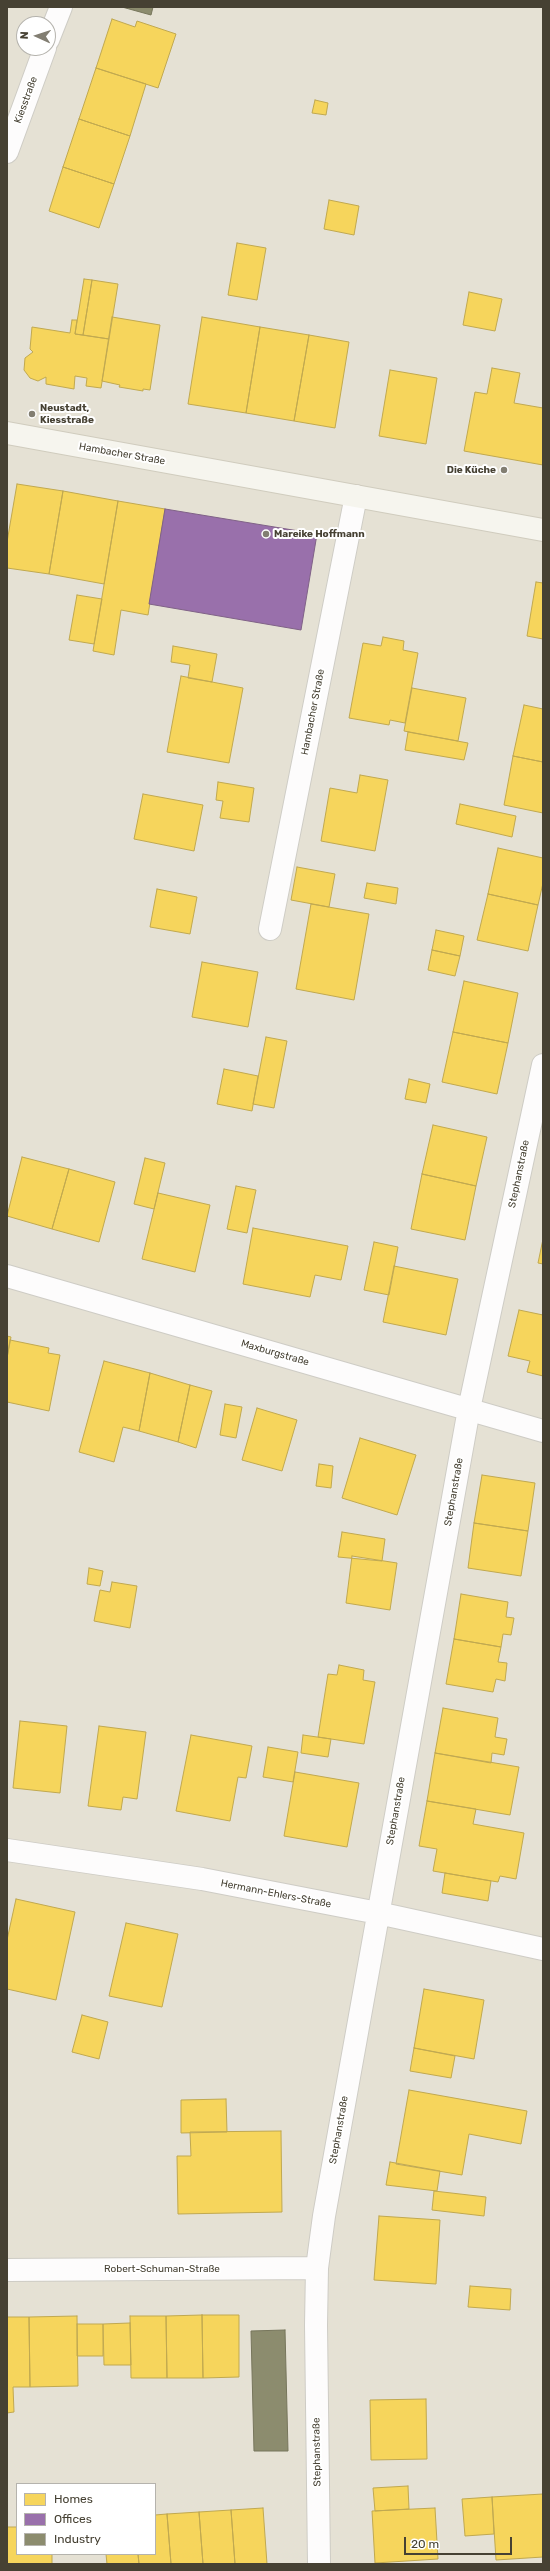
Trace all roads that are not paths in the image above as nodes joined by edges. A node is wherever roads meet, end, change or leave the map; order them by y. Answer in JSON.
{"nodes":[{"id":1,"x":61,"y":7,"type":"edge"},
{"id":2,"x":56,"y":20,"type":"edge"},
{"id":3,"x":42,"y":56,"type":"edge"},
{"id":4,"x":7,"y":152,"type":"edge"},
{"id":5,"x":7,"y":433,"type":"edge"},
{"id":6,"x":356,"y":496,"type":"junction"},
{"id":7,"x":543,"y":530,"type":"edge"},
{"id":8,"x":270,"y":929,"type":"dead end"},
{"id":9,"x":543,"y":1065,"type":"edge"},
{"id":10,"x":7,"y":1276,"type":"edge"},
{"id":11,"x":469,"y":1409,"type":"junction"},
{"id":12,"x":543,"y":1431,"type":"edge"},
{"id":13,"x":7,"y":1850,"type":"edge"},
{"id":14,"x":378,"y":1913,"type":"junction"},
{"id":15,"x":543,"y":1949,"type":"edge"},
{"id":16,"x":317,"y":2268,"type":"junction"},
{"id":17,"x":7,"y":2270,"type":"edge"},
{"id":18,"x":319,"y":2564,"type":"edge"}],
"edges":[{"from":1,"to":2,"type":"street"},
{"from":3,"to":4,"type":"street","name":"Kiesstraße"},
{"from":5,"to":6,"type":"street","name":"Hambacher Straße"},
{"from":6,"to":7,"type":"street","name":"Hambacher Straße"},
{"from":6,"to":8,"type":"street","name":"Hambacher Straße"},
{"from":9,"to":11,"type":"street","name":"Stephanstraße"},
{"from":10,"to":11,"type":"street","name":"Maxburgstraße"},
{"from":11,"to":12,"type":"street","name":"Maxburgstraße"},
{"from":11,"to":14,"type":"street","name":"Stephanstraße"},
{"from":13,"to":14,"type":"street","name":"Hermann-Ehlers-Straße"},
{"from":14,"to":15,"type":"street","name":"Hermann-Ehlers-Straße"},
{"from":14,"to":16,"type":"street","name":"Stephanstraße"},
{"from":16,"to":17,"type":"street","name":"Robert-Schuman-Straße"},
{"from":16,"to":18,"type":"street","name":"Stephanstraße"}]}
